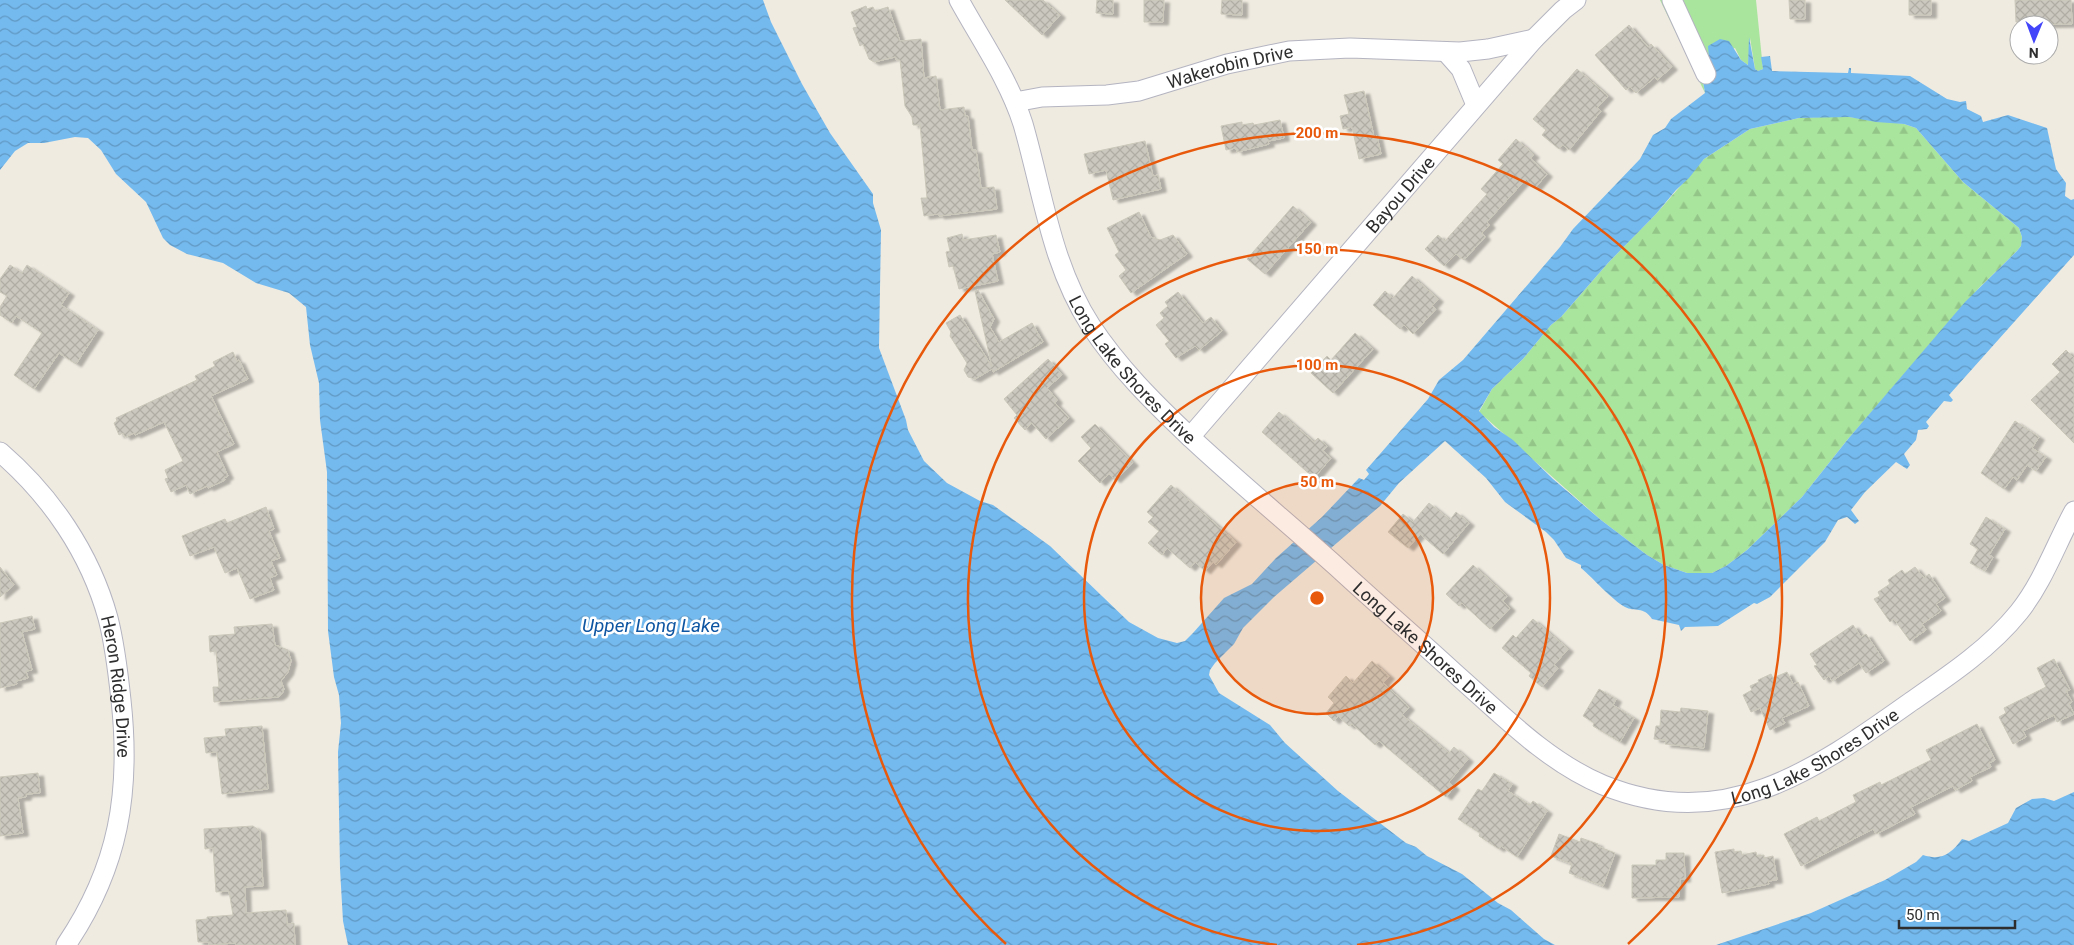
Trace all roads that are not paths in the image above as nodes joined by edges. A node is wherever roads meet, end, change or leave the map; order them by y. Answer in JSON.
{"nodes":[{"id":1,"x":959,"y":0,"type":"edge"},
{"id":2,"x":1576,"y":0,"type":"edge"},
{"id":3,"x":1672,"y":0,"type":"edge"},
{"id":4,"x":1534,"y":39,"type":"junction"},
{"id":5,"x":1446,"y":52,"type":"junction"},
{"id":6,"x":1706,"y":74,"type":"dead end"},
{"id":7,"x":1015,"y":102,"type":"junction"},
{"id":8,"x":1476,"y":105,"type":"junction"},
{"id":9,"x":1190,"y":437,"type":"junction"},
{"id":10,"x":0,"y":452,"type":"edge"},
{"id":11,"x":2074,"y":511,"type":"edge"},
{"id":12,"x":66,"y":945,"type":"edge"}],
"edges":[{"from":1,"to":7,"type":"street","name":"Long Lake Shores Drive"},
{"from":2,"to":4,"type":"street","name":"Bayou Drive"},
{"from":3,"to":6,"type":"street"},
{"from":4,"to":5,"type":"street","name":"Wakerobin Drive"},
{"from":4,"to":8,"type":"street","name":"Bayou Drive"},
{"from":5,"to":7,"type":"street","name":"Wakerobin Drive"},
{"from":5,"to":8,"type":"street"},
{"from":7,"to":9,"type":"street","name":"Long Lake Shores Drive"},
{"from":8,"to":9,"type":"street","name":"Bayou Drive"},
{"from":9,"to":11,"type":"street","name":"Long Lake Shores Drive"},
{"from":10,"to":12,"type":"street","name":"Heron Ridge Drive"}]}
